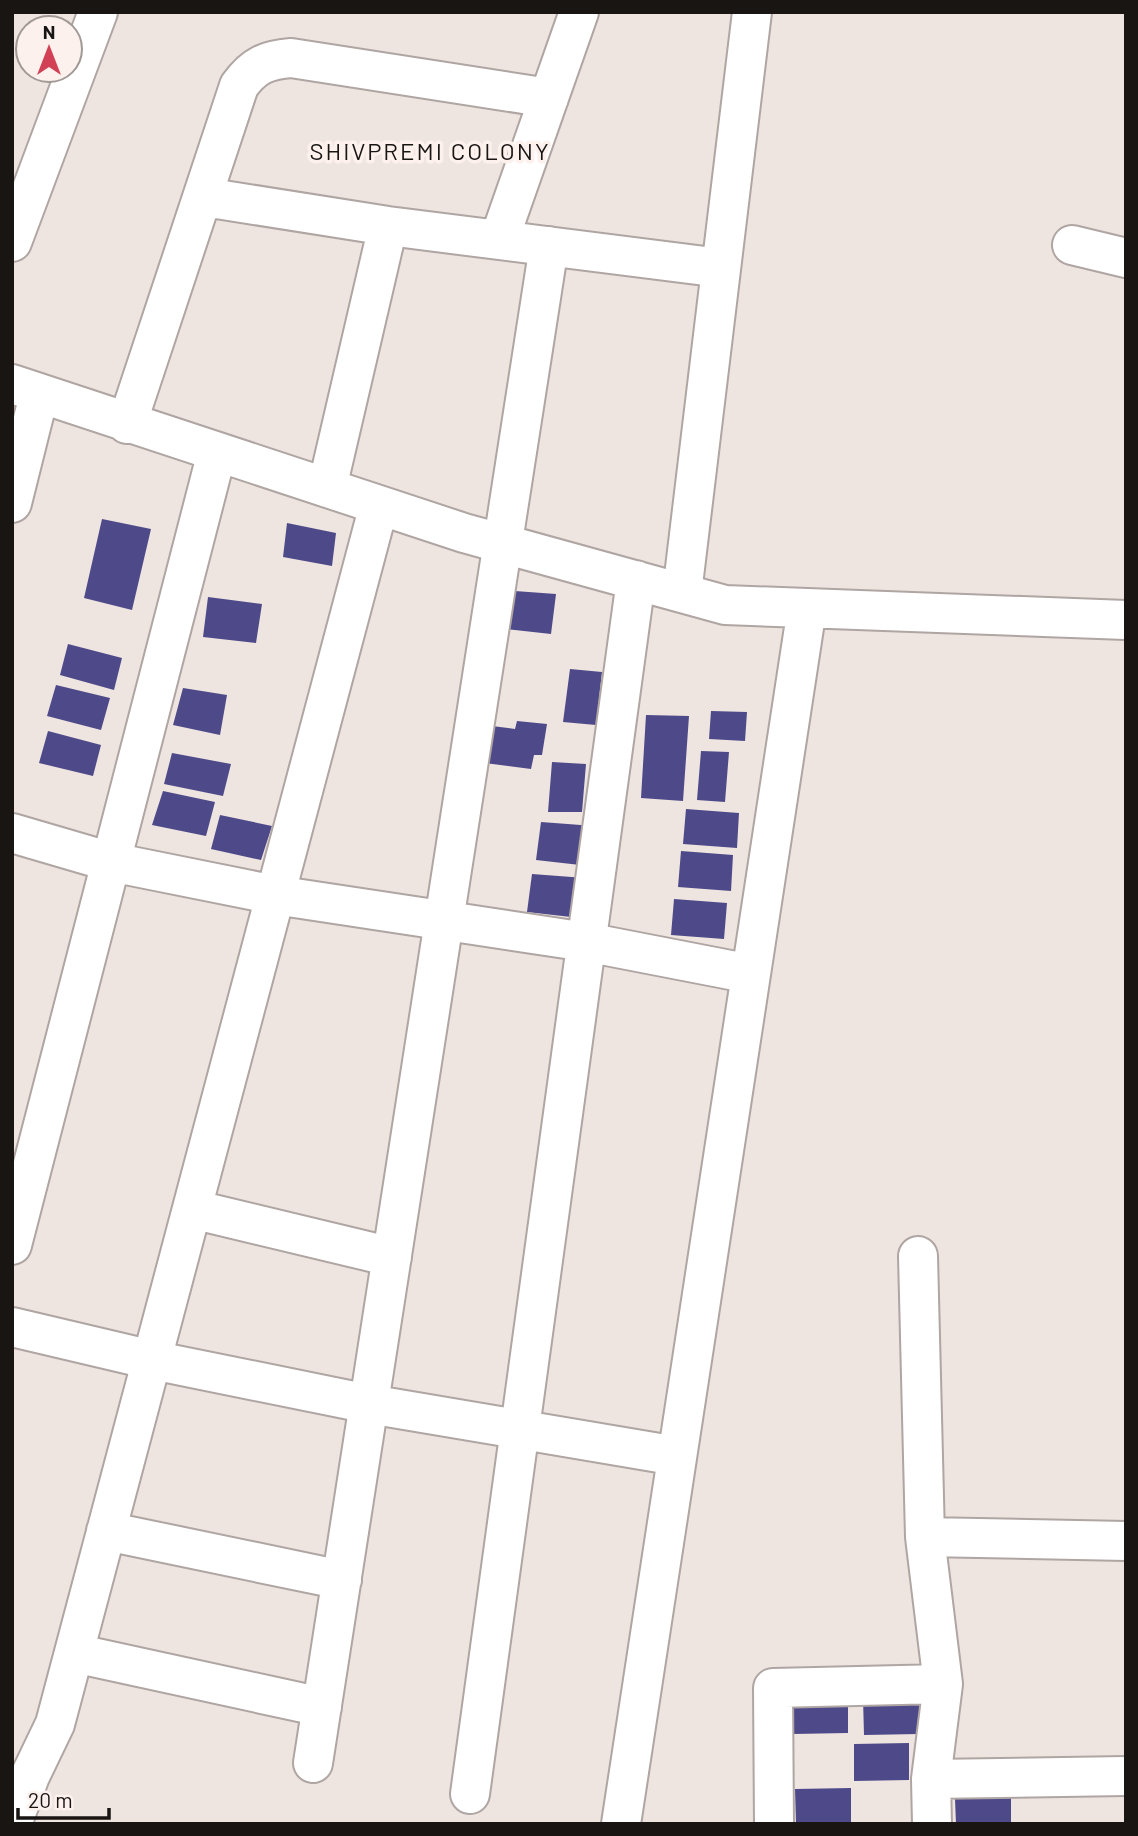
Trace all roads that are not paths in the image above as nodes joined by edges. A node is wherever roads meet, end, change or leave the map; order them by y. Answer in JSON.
{"nodes":[{"id":1,"x":98,"y":12,"type":"edge"},
{"id":2,"x":579,"y":12,"type":"edge"},
{"id":3,"x":752,"y":12,"type":"edge"},
{"id":4,"x":549,"y":98,"type":"junction"},
{"id":5,"x":204,"y":197,"type":"junction"},
{"id":6,"x":388,"y":226,"type":"junction"},
{"id":7,"x":499,"y":240,"type":"junction"},
{"id":8,"x":12,"y":242,"type":"edge"},
{"id":9,"x":1072,"y":245,"type":"dead end"},
{"id":10,"x":549,"y":246,"type":"junction"},
{"id":11,"x":1126,"y":258,"type":"edge"},
{"id":12,"x":721,"y":268,"type":"junction"},
{"id":13,"x":26,"y":389,"type":"edge"},
{"id":14,"x":127,"y":424,"type":"junction"},
{"id":15,"x":217,"y":452,"type":"junction"},
{"id":16,"x":327,"y":488,"type":"junction"},
{"id":17,"x":12,"y":503,"type":"edge"},
{"id":18,"x":379,"y":505,"type":"junction"},
{"id":19,"x":503,"y":543,"type":"junction"},
{"id":20,"x":636,"y":580,"type":"junction"},
{"id":21,"x":682,"y":593,"type":"junction"},
{"id":22,"x":807,"y":608,"type":"junction"},
{"id":23,"x":1126,"y":620,"type":"edge"},
{"id":24,"x":12,"y":833,"type":"edge"},
{"id":25,"x":111,"y":862,"type":"junction"},
{"id":26,"x":275,"y":895,"type":"junction"},
{"id":27,"x":444,"y":921,"type":"junction"},
{"id":28,"x":586,"y":942,"type":"junction"},
{"id":29,"x":751,"y":974,"type":"junction"},
{"id":30,"x":192,"y":1209,"type":"junction"},
{"id":31,"x":12,"y":1245,"type":"edge"},
{"id":32,"x":918,"y":1256,"type":"dead end"},
{"id":33,"x":392,"y":1257,"type":"junction"},
{"id":34,"x":12,"y":1327,"type":"edge"},
{"id":35,"x":152,"y":1360,"type":"junction"},
{"id":36,"x":369,"y":1404,"type":"junction"},
{"id":37,"x":520,"y":1427,"type":"junction"},
{"id":38,"x":677,"y":1456,"type":"junction"},
{"id":39,"x":106,"y":1531,"type":"junction"},
{"id":40,"x":925,"y":1537,"type":"junction"},
{"id":41,"x":1126,"y":1541,"type":"edge"},
{"id":42,"x":342,"y":1580,"type":"junction"},
{"id":43,"x":74,"y":1653,"type":"junction"},
{"id":44,"x":943,"y":1684,"type":"junction"},
{"id":45,"x":322,"y":1707,"type":"junction"},
{"id":46,"x":313,"y":1763,"type":"dead end"},
{"id":47,"x":1126,"y":1776,"type":"edge"},
{"id":48,"x":931,"y":1779,"type":"junction"},
{"id":49,"x":470,"y":1794,"type":"dead end"},
{"id":50,"x":12,"y":1824,"type":"edge"},
{"id":51,"x":621,"y":1824,"type":"edge"},
{"id":52,"x":774,"y":1824,"type":"edge"},
{"id":53,"x":932,"y":1824,"type":"edge"}],
"edges":[{"from":1,"to":8,"type":"street"},
{"from":2,"to":4,"type":"street"},
{"from":3,"to":12,"type":"street"},
{"from":4,"to":5,"type":"street"},
{"from":4,"to":7,"type":"street"},
{"from":5,"to":6,"type":"street"},
{"from":5,"to":14,"type":"street"},
{"from":6,"to":7,"type":"street"},
{"from":6,"to":16,"type":"street"},
{"from":7,"to":10,"type":"street"},
{"from":9,"to":11,"type":"street"},
{"from":10,"to":12,"type":"street"},
{"from":10,"to":19,"type":"street"},
{"from":12,"to":21,"type":"street"},
{"from":13,"to":14,"type":"street"},
{"from":13,"to":17,"type":"street"},
{"from":14,"to":15,"type":"street"},
{"from":15,"to":16,"type":"street"},
{"from":15,"to":25,"type":"street"},
{"from":16,"to":18,"type":"street"},
{"from":18,"to":19,"type":"street"},
{"from":18,"to":26,"type":"street"},
{"from":19,"to":20,"type":"street"},
{"from":19,"to":27,"type":"street"},
{"from":20,"to":21,"type":"street"},
{"from":20,"to":28,"type":"street"},
{"from":21,"to":22,"type":"street"},
{"from":22,"to":23,"type":"street"},
{"from":22,"to":29,"type":"street"},
{"from":24,"to":25,"type":"street"},
{"from":25,"to":26,"type":"street"},
{"from":25,"to":31,"type":"street"},
{"from":26,"to":27,"type":"street"},
{"from":26,"to":30,"type":"street"},
{"from":27,"to":28,"type":"street"},
{"from":27,"to":33,"type":"street"},
{"from":28,"to":29,"type":"street"},
{"from":28,"to":37,"type":"street"},
{"from":29,"to":38,"type":"street"},
{"from":30,"to":33,"type":"street"},
{"from":30,"to":35,"type":"street"},
{"from":32,"to":40,"type":"street"},
{"from":33,"to":36,"type":"street"},
{"from":34,"to":35,"type":"street"},
{"from":35,"to":36,"type":"street"},
{"from":35,"to":39,"type":"street"},
{"from":36,"to":37,"type":"street"},
{"from":36,"to":42,"type":"street"},
{"from":37,"to":38,"type":"street"},
{"from":37,"to":49,"type":"street"},
{"from":38,"to":51,"type":"street"},
{"from":39,"to":42,"type":"street"},
{"from":39,"to":43,"type":"street"},
{"from":40,"to":41,"type":"street"},
{"from":40,"to":44,"type":"street"},
{"from":42,"to":45,"type":"street"},
{"from":43,"to":45,"type":"street"},
{"from":43,"to":50,"type":"street"},
{"from":44,"to":48,"type":"street"},
{"from":44,"to":52,"type":"street"},
{"from":45,"to":46,"type":"street"},
{"from":47,"to":48,"type":"street"},
{"from":48,"to":53,"type":"street"}]}
